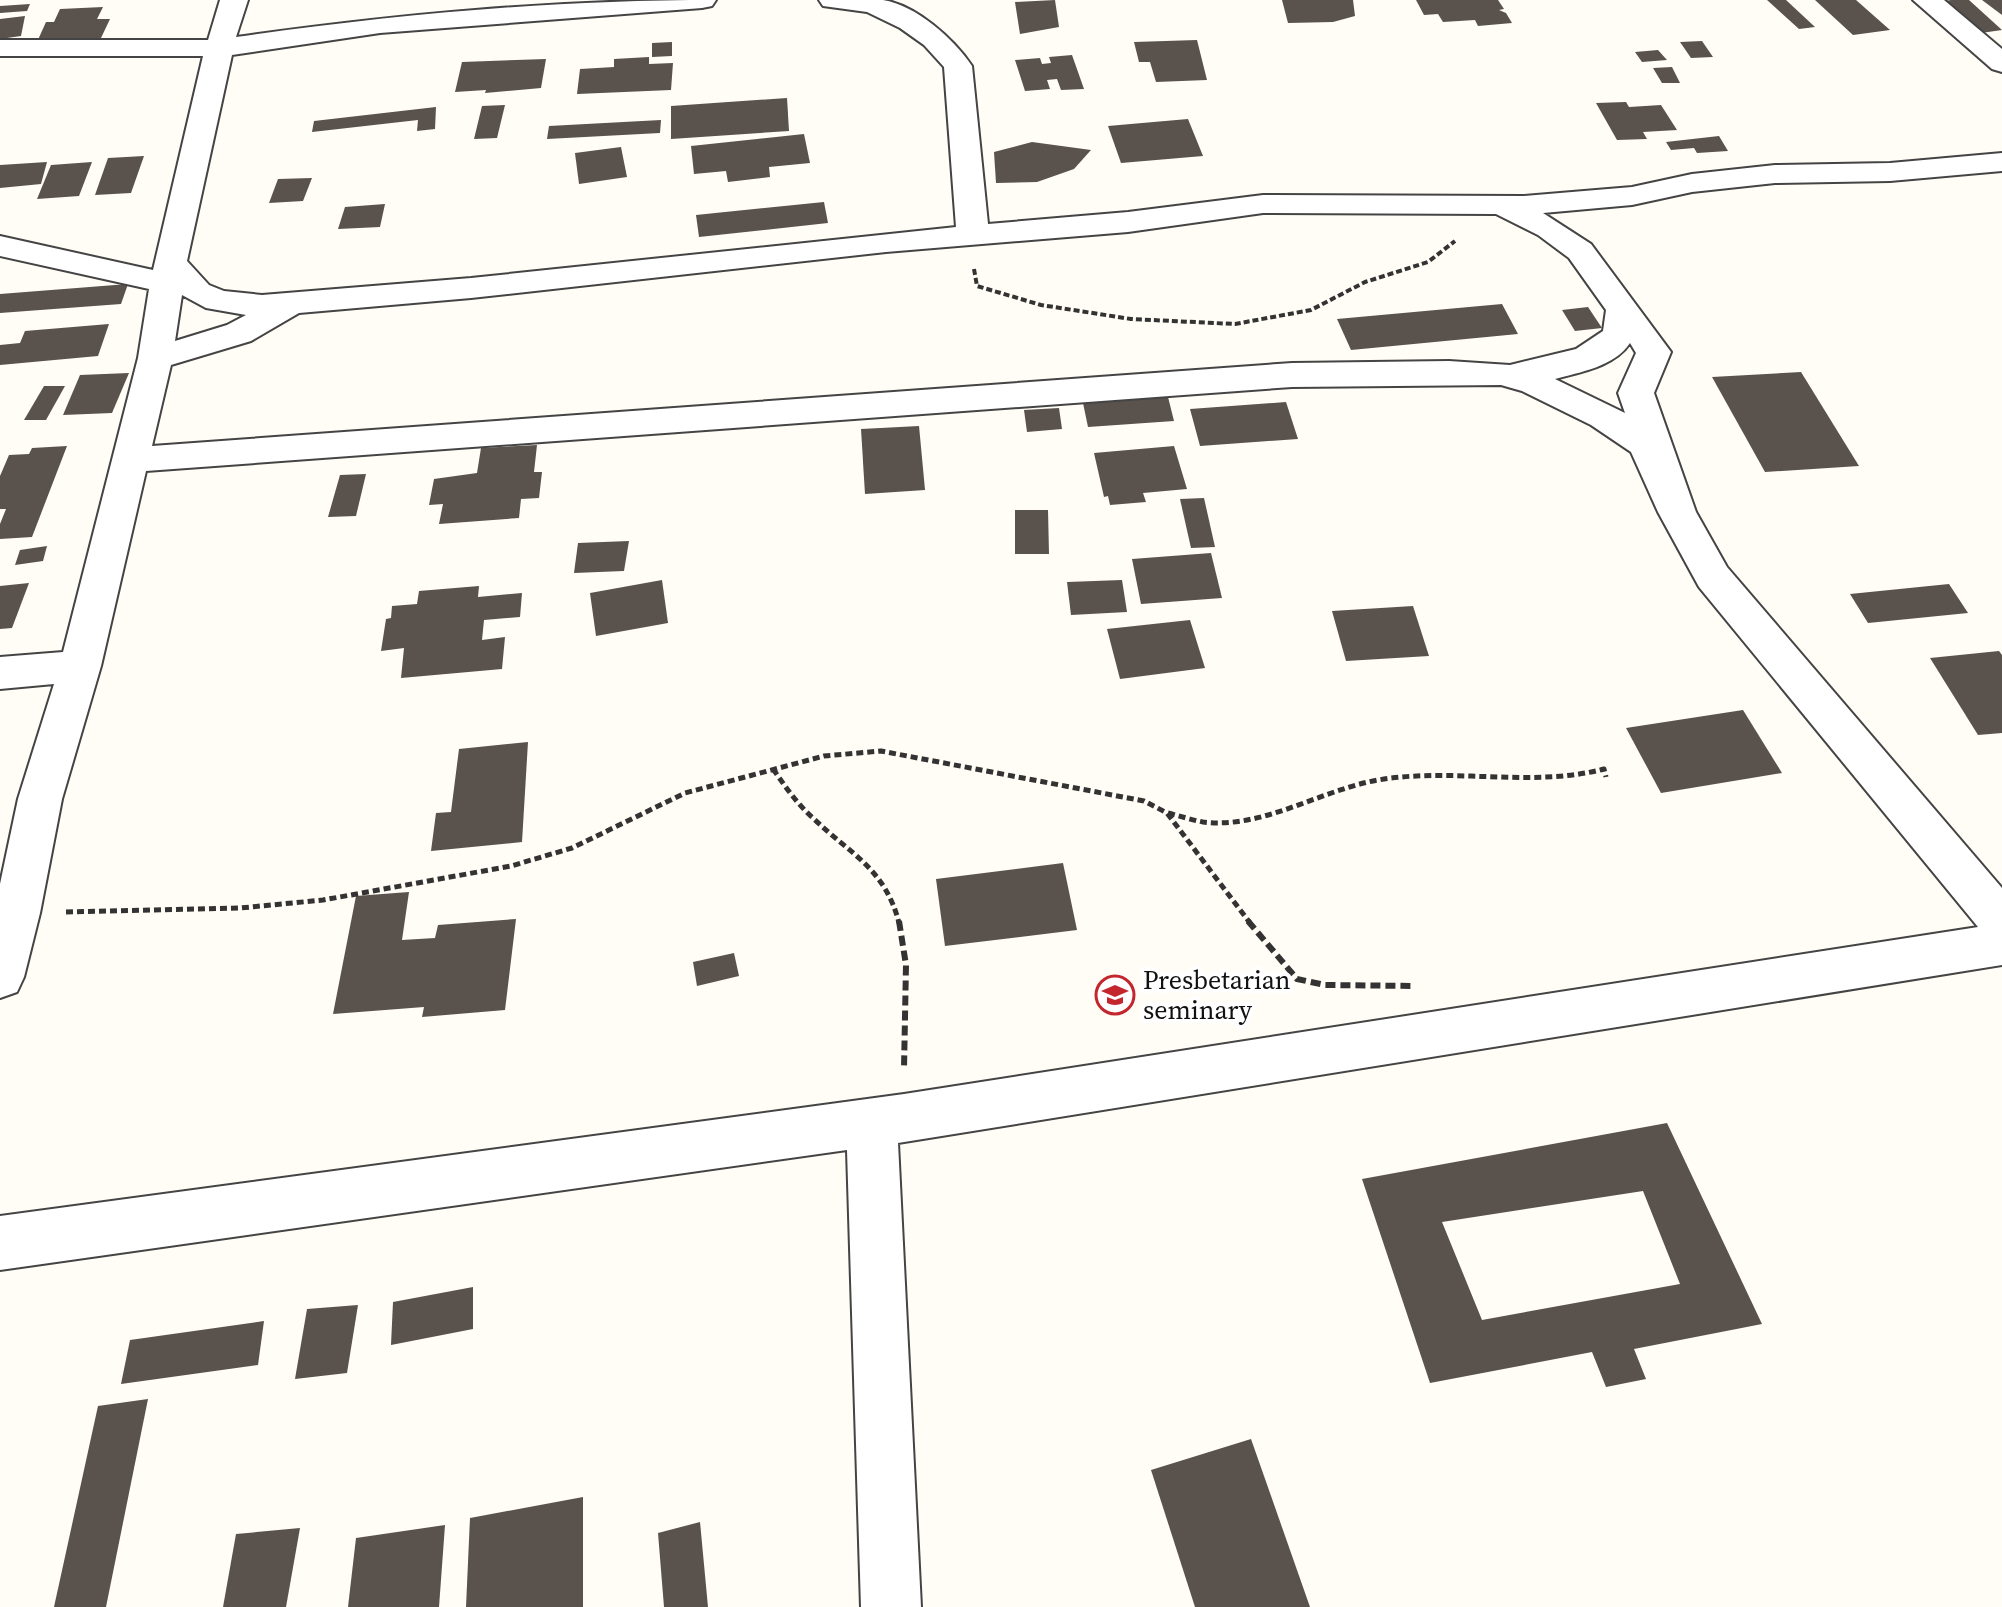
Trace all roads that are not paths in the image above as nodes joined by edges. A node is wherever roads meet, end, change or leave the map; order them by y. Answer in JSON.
{"nodes":[{"id":1,"x":234,"y":0,"type":"edge"},
{"id":2,"x":702,"y":0,"type":"edge"},
{"id":3,"x":834,"y":0,"type":"edge"},
{"id":4,"x":1927,"y":0,"type":"edge"},
{"id":5,"x":0,"y":48,"type":"edge"},
{"id":6,"x":219,"y":48,"type":"junction"},
{"id":7,"x":2002,"y":63,"type":"edge"},
{"id":8,"x":2002,"y":162,"type":"edge"},
{"id":9,"x":1632,"y":196,"type":"junction"},
{"id":10,"x":1502,"y":205,"type":"junction"},
{"id":11,"x":973,"y":236,"type":"junction"},
{"id":12,"x":0,"y":246,"type":"edge"},
{"id":13,"x":1580,"y":251,"type":"junction"},
{"id":14,"x":169,"y":273,"type":"junction"},
{"id":15,"x":293,"y":303,"type":"junction"},
{"id":16,"x":1622,"y":312,"type":"junction"},
{"id":17,"x":155,"y":358,"type":"junction"},
{"id":18,"x":1510,"y":376,"type":"junction"},
{"id":19,"x":129,"y":460,"type":"junction"},
{"id":20,"x":1677,"y":512,"type":"junction"},
{"id":21,"x":80,"y":666,"type":"junction"},
{"id":22,"x":0,"y":673,"type":"edge"},
{"id":23,"x":2002,"y":922,"type":"edge"},
{"id":24,"x":2002,"y":944,"type":"edge"},
{"id":25,"x":0,"y":977,"type":"edge"},
{"id":26,"x":888,"y":1121,"type":"junction"},
{"id":27,"x":0,"y":1243,"type":"edge"},
{"id":28,"x":891,"y":1607,"type":"edge"}],
"edges":[{"from":1,"to":6,"type":"street"},
{"from":2,"to":6,"type":"street"},
{"from":3,"to":11,"type":"street"},
{"from":4,"to":7,"type":"street"},
{"from":5,"to":6,"type":"street"},
{"from":6,"to":14,"type":"street"},
{"from":8,"to":9,"type":"street"},
{"from":9,"to":10,"type":"street"},
{"from":9,"to":13,"type":"street"},
{"from":10,"to":11,"type":"street"},
{"from":10,"to":13,"type":"street"},
{"from":11,"to":15,"type":"street"},
{"from":12,"to":14,"type":"street"},
{"from":13,"to":16,"type":"street"},
{"from":14,"to":15,"type":"street"},
{"from":14,"to":17,"type":"street"},
{"from":15,"to":17,"type":"street"},
{"from":16,"to":18,"type":"street"},
{"from":16,"to":20,"type":"street"},
{"from":17,"to":19,"type":"street"},
{"from":18,"to":19,"type":"street"},
{"from":18,"to":20,"type":"street"},
{"from":19,"to":21,"type":"street"},
{"from":20,"to":23,"type":"street"},
{"from":21,"to":22,"type":"street"},
{"from":21,"to":25,"type":"street"},
{"from":24,"to":26,"type":"street"},
{"from":26,"to":27,"type":"street"},
{"from":26,"to":28,"type":"street"}]}
